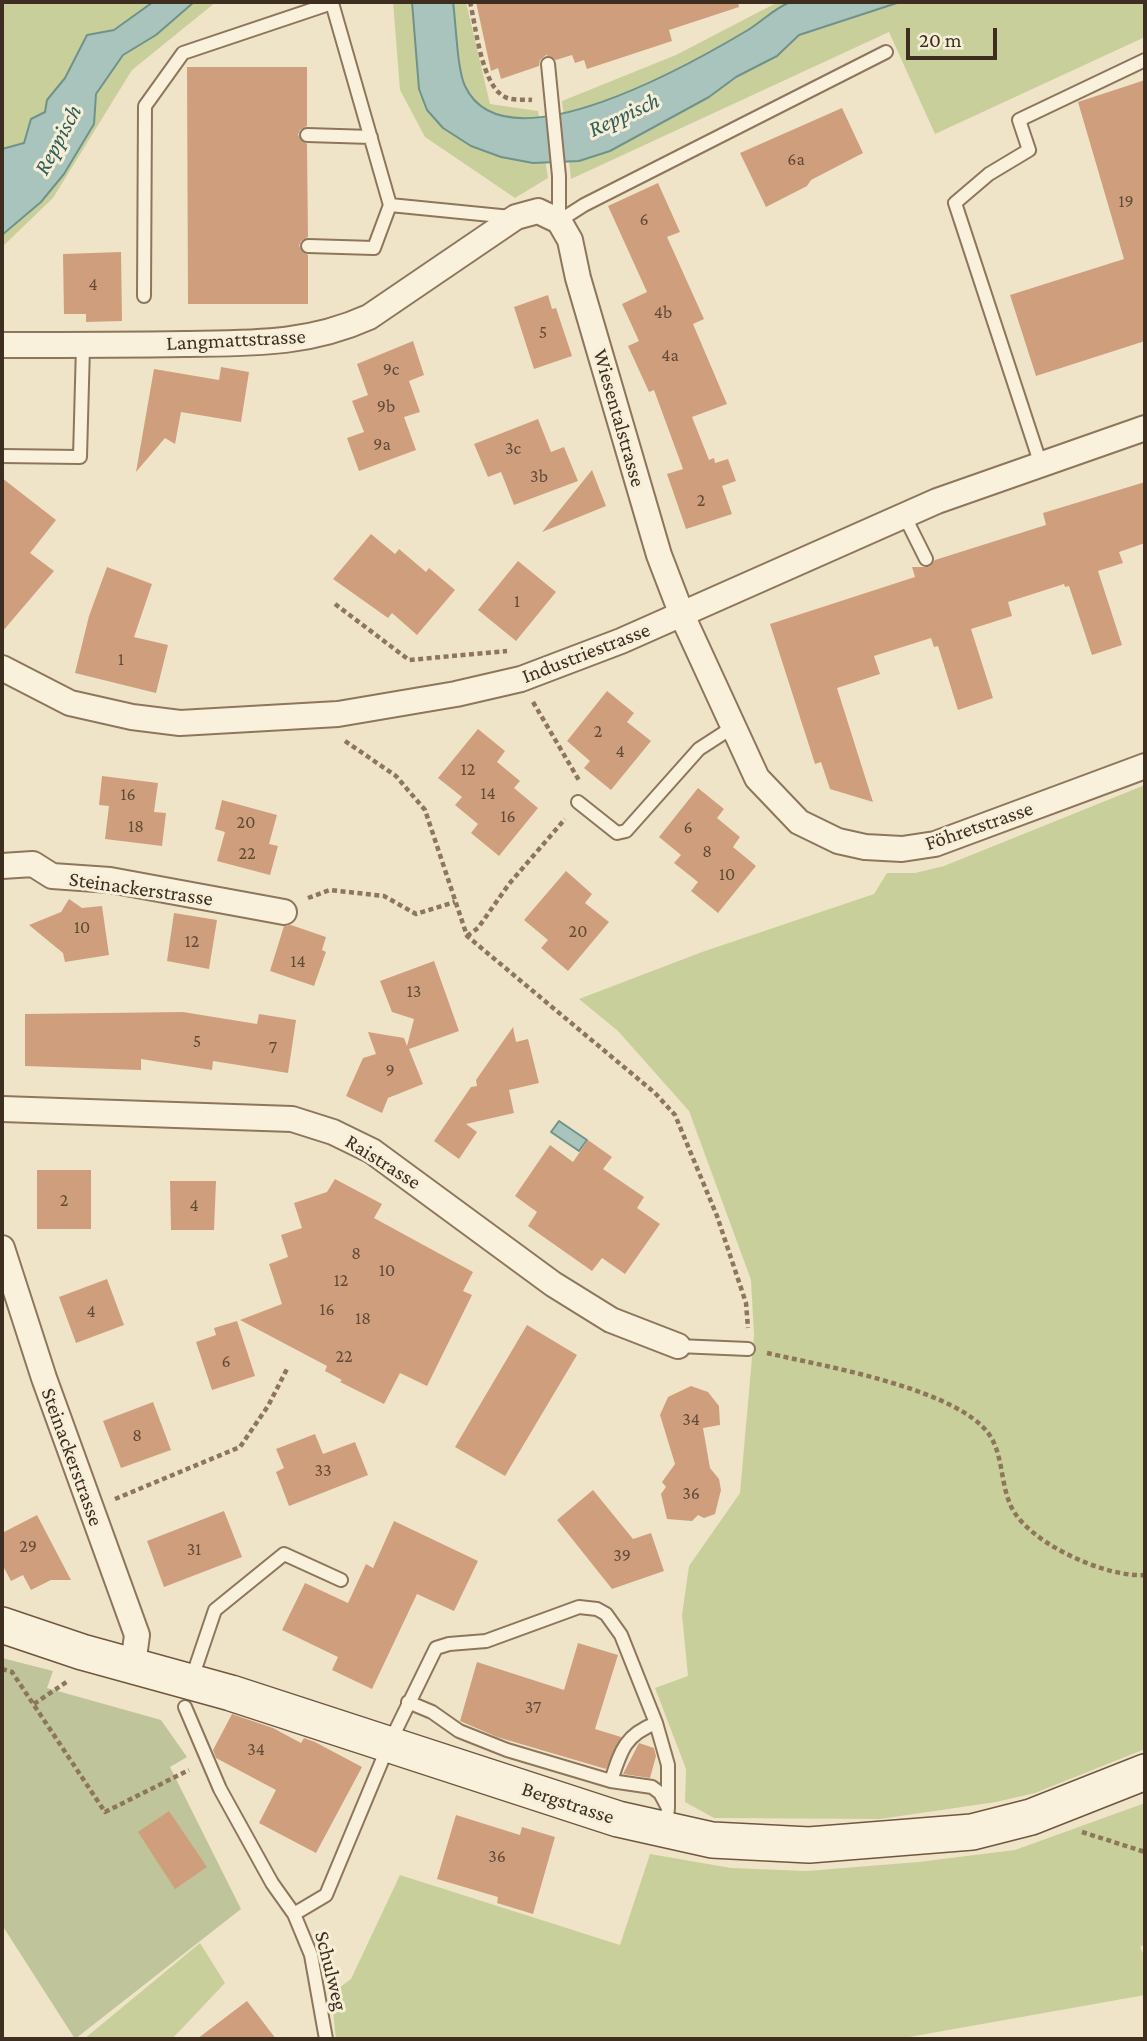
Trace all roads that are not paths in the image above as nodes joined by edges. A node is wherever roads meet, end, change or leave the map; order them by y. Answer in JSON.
{"nodes":[{"id":1,"x":886,"y":51,"type":"dead end"},
{"id":2,"x":1145,"y":60,"type":"edge"},
{"id":3,"x":548,"y":64,"type":"dead end"},
{"id":4,"x":307,"y":135,"type":"dead end"},
{"id":5,"x":370,"y":136,"type":"junction"},
{"id":6,"x":390,"y":205,"type":"junction"},
{"id":7,"x":516,"y":218,"type":"junction"},
{"id":8,"x":559,"y":221,"type":"junction"},
{"id":9,"x":307,"y":246,"type":"dead end"},
{"id":10,"x":144,"y":296,"type":"dead end"},
{"id":11,"x":2,"y":345,"type":"edge"},
{"id":12,"x":83,"y":346,"type":"junction"},
{"id":13,"x":1145,"y":428,"type":"edge"},
{"id":14,"x":2,"y":456,"type":"edge"},
{"id":15,"x":1041,"y":465,"type":"junction"},
{"id":16,"x":904,"y":515,"type":"junction"},
{"id":17,"x":926,"y":559,"type":"dead end"},
{"id":18,"x":682,"y":615,"type":"junction"},
{"id":19,"x":2,"y":668,"type":"edge"},
{"id":20,"x":733,"y":727,"type":"junction"},
{"id":21,"x":1145,"y":766,"type":"edge"},
{"id":22,"x":578,"y":802,"type":"road end"},
{"id":23,"x":2,"y":866,"type":"edge"},
{"id":24,"x":284,"y":912,"type":"dead end"},
{"id":25,"x":2,"y":1109,"type":"edge"},
{"id":26,"x":2,"y":1248,"type":"edge"},
{"id":27,"x":678,"y":1346,"type":"joint"},
{"id":28,"x":748,"y":1349,"type":"road end"},
{"id":29,"x":341,"y":1580,"type":"dead end"},
{"id":30,"x":2,"y":1625,"type":"edge"},
{"id":31,"x":133,"y":1665,"type":"junction"},
{"id":32,"x":188,"y":1694,"type":"junction"},
{"id":33,"x":408,"y":1702,"type":"junction"},
{"id":34,"x":656,"y":1723,"type":"junction"},
{"id":35,"x":389,"y":1744,"type":"junction"},
{"id":36,"x":1145,"y":1772,"type":"edge"},
{"id":37,"x":611,"y":1782,"type":"junction"},
{"id":38,"x":667,"y":1819,"type":"junction"},
{"id":39,"x":294,"y":1914,"type":"junction"},
{"id":40,"x":326,"y":2039,"type":"edge"}],
"edges":[{"from":1,"to":8,"type":"lane"},
{"from":2,"to":15,"type":"lane"},
{"from":3,"to":8,"type":"lane"},
{"from":4,"to":5,"type":"lane"},
{"from":5,"to":6,"type":"lane"},
{"from":5,"to":10,"type":"lane"},
{"from":6,"to":7,"type":"lane"},
{"from":6,"to":9,"type":"lane"},
{"from":7,"to":8,"type":"street"},
{"from":7,"to":12,"type":"street","name":"Langmattstrasse"},
{"from":8,"to":18,"type":"street","name":"Wiesentalstrasse"},
{"from":11,"to":12,"type":"street","name":"Langmattstrasse"},
{"from":12,"to":14,"type":"lane"},
{"from":13,"to":15,"type":"street","name":"Industriestrasse"},
{"from":15,"to":16,"type":"street","name":"Industriestrasse"},
{"from":16,"to":17,"type":"lane"},
{"from":16,"to":18,"type":"street","name":"Industriestrasse"},
{"from":18,"to":19,"type":"street","name":"Industriestrasse"},
{"from":18,"to":20,"type":"street","name":"Föhretstrasse"},
{"from":20,"to":21,"type":"street","name":"Föhretstrasse"},
{"from":20,"to":22,"type":"lane"},
{"from":23,"to":24,"type":"street","name":"Steinackerstrasse"},
{"from":25,"to":27,"type":"street","name":"Raistrasse"},
{"from":26,"to":31,"type":"street","name":"Steinackerstrasse"},
{"from":27,"to":28,"type":"lane"},
{"from":29,"to":32,"type":"lane"},
{"from":30,"to":31,"type":"street","name":"Bergstrasse"},
{"from":31,"to":32,"type":"street","name":"Bergstrasse"},
{"from":32,"to":35,"type":"street","name":"Bergstrasse"},
{"from":32,"to":39,"type":"lane","name":"Schulweg"},
{"from":33,"to":34,"type":"lane"},
{"from":33,"to":35,"type":"lane"},
{"from":33,"to":37,"type":"lane"},
{"from":34,"to":37,"type":"lane"},
{"from":34,"to":38,"type":"lane"},
{"from":35,"to":38,"type":"street","name":"Bergstrasse"},
{"from":35,"to":39,"type":"lane"},
{"from":36,"to":38,"type":"street","name":"Bergstrasse"},
{"from":37,"to":38,"type":"lane"},
{"from":39,"to":40,"type":"lane","name":"Schulweg"}]}
